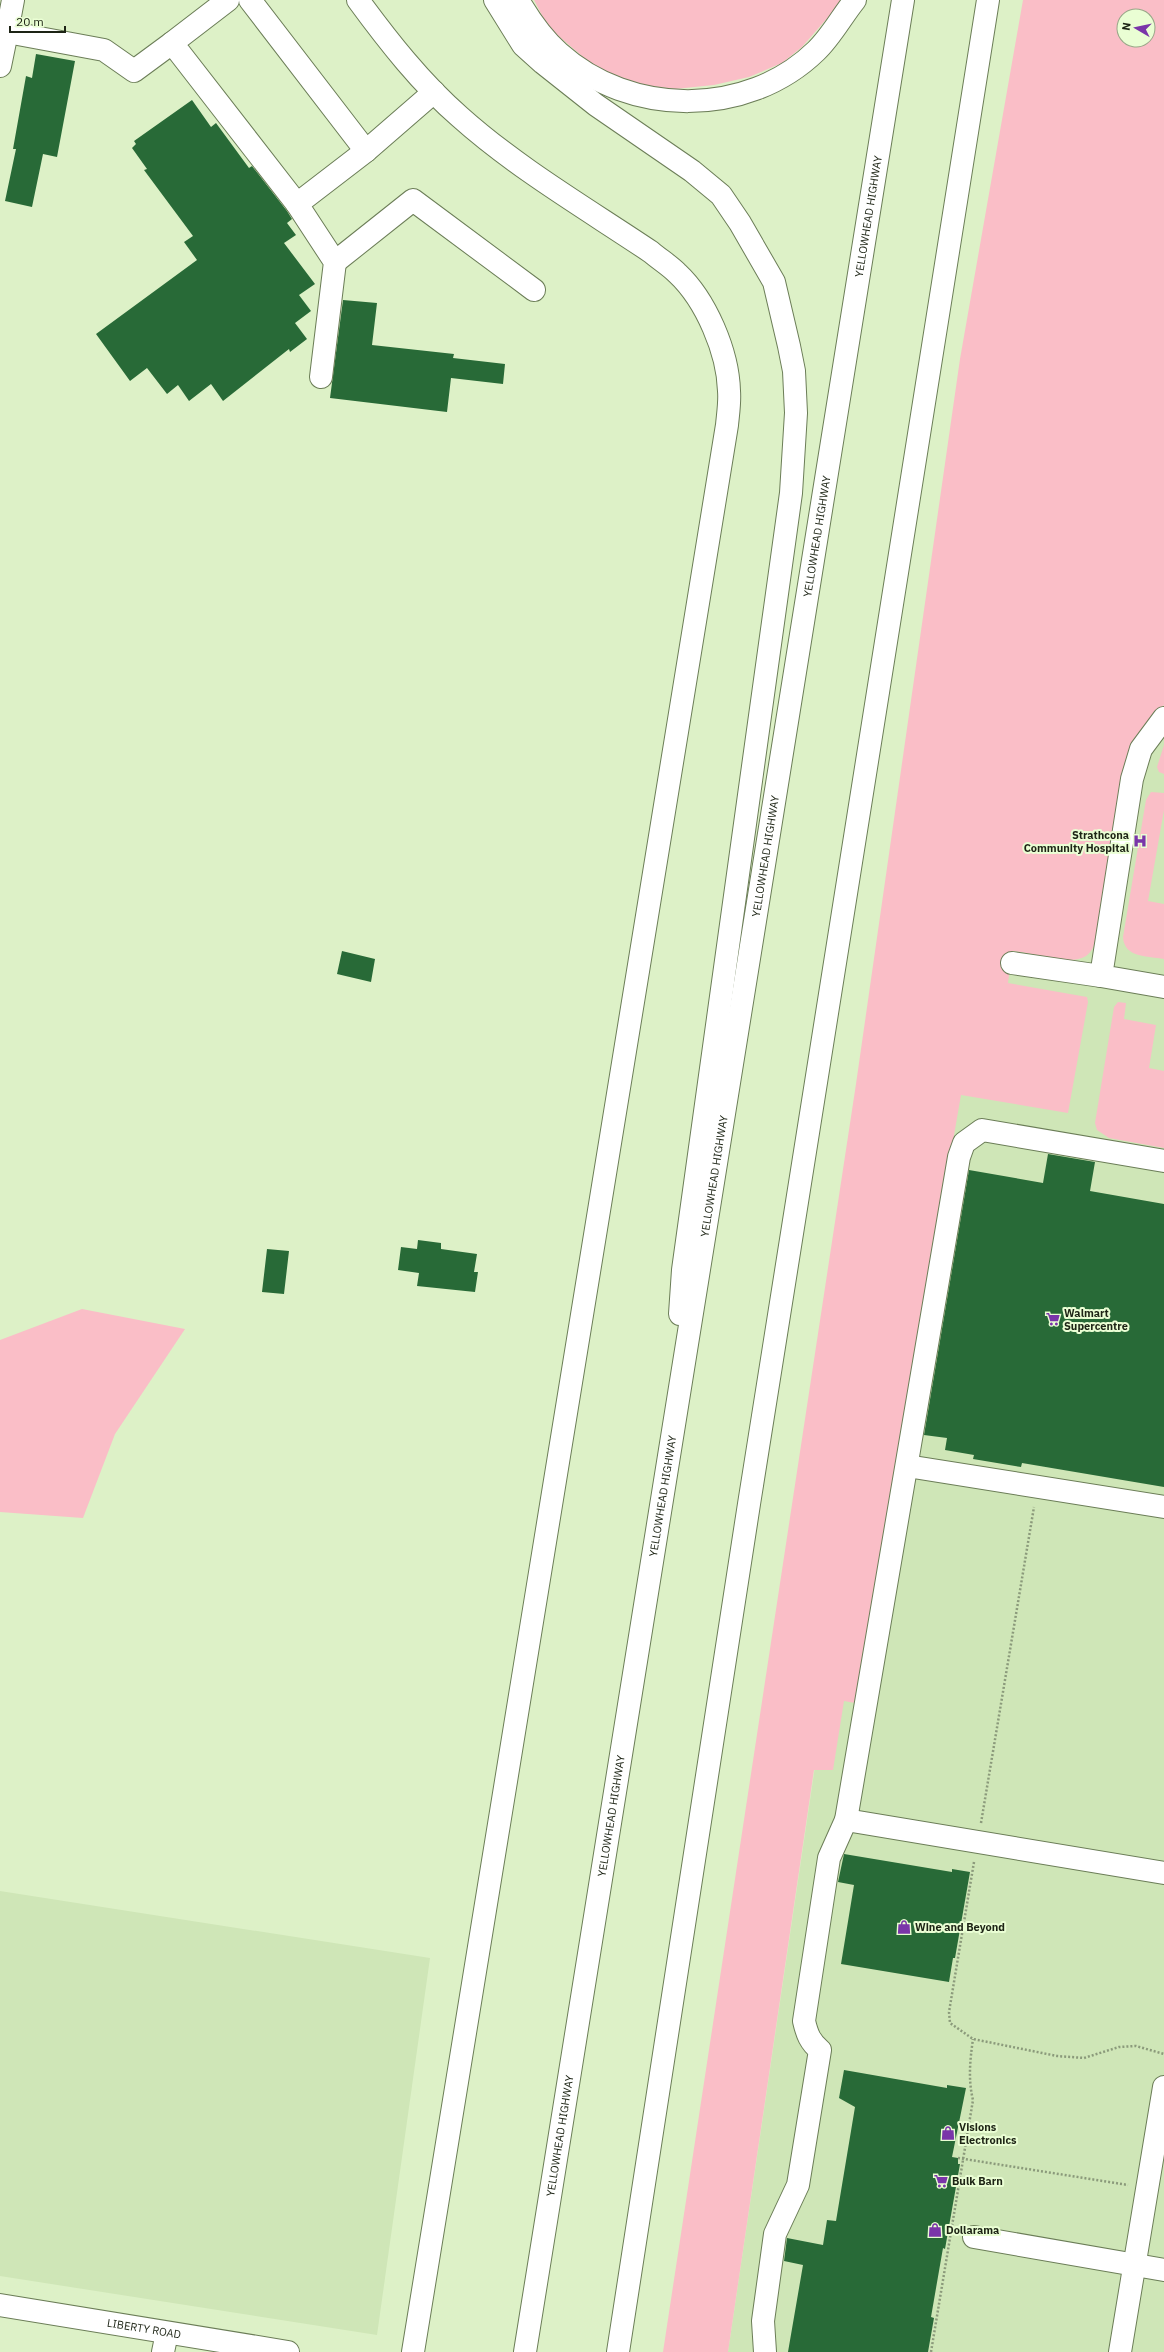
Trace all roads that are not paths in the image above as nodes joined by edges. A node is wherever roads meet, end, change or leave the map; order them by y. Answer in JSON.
{"nodes":[{"id":1,"x":13,"y":0,"type":"edge"},
{"id":2,"x":228,"y":0,"type":"edge"},
{"id":3,"x":250,"y":0,"type":"edge"},
{"id":4,"x":358,"y":0,"type":"edge"},
{"id":5,"x":496,"y":0,"type":"edge"},
{"id":6,"x":518,"y":0,"type":"edge"},
{"id":7,"x":855,"y":0,"type":"edge"},
{"id":8,"x":903,"y":0,"type":"edge"},
{"id":9,"x":988,"y":0,"type":"edge"},
{"id":10,"x":3,"y":33,"type":"edge"},
{"id":11,"x":172,"y":43,"type":"junction"},
{"id":12,"x":0,"y":66,"type":"edge"},
{"id":13,"x":434,"y":92,"type":"junction"},
{"id":14,"x":366,"y":151,"type":"junction"},
{"id":15,"x":296,"y":204,"type":"junction"},
{"id":16,"x":335,"y":262,"type":"junction"},
{"id":17,"x":534,"y":290,"type":"dead end"},
{"id":18,"x":321,"y":377,"type":"dead end"},
{"id":19,"x":1164,"y":718,"type":"edge"},
{"id":20,"x":1012,"y":963,"type":"dead end"},
{"id":21,"x":1101,"y":976,"type":"junction"},
{"id":22,"x":1164,"y":987,"type":"edge"},
{"id":23,"x":1164,"y":1161,"type":"edge"},
{"id":24,"x":673,"y":1440,"type":"junction"},
{"id":25,"x":907,"y":1466,"type":"junction"},
{"id":26,"x":1164,"y":1507,"type":"edge"},
{"id":27,"x":846,"y":1820,"type":"junction"},
{"id":28,"x":1164,"y":1873,"type":"edge"},
{"id":29,"x":1164,"y":2087,"type":"edge"},
{"id":30,"x":974,"y":2237,"type":"dead end"},
{"id":31,"x":1135,"y":2264,"type":"junction"},
{"id":32,"x":1164,"y":2270,"type":"edge"},
{"id":33,"x":0,"y":2305,"type":"edge"},
{"id":34,"x":165,"y":2342,"type":"edge"},
{"id":35,"x":288,"y":2352,"type":"edge"},
{"id":36,"x":413,"y":2352,"type":"edge"},
{"id":37,"x":525,"y":2352,"type":"edge"},
{"id":38,"x":618,"y":2352,"type":"edge"},
{"id":39,"x":765,"y":2352,"type":"edge"},
{"id":40,"x":1120,"y":2352,"type":"edge"}],
"edges":[{"from":1,"to":10,"type":"main road"},
{"from":2,"to":11,"type":"main road"},
{"from":3,"to":14,"type":"main road"},
{"from":4,"to":13,"type":"main road"},
{"from":5,"to":24,"type":"main road"},
{"from":6,"to":7,"type":"main road"},
{"from":8,"to":24,"type":"main road","name":"YELLOWHEAD HIGHWAY"},
{"from":9,"to":38,"type":"main road"},
{"from":10,"to":11,"type":"main road"},
{"from":10,"to":12,"type":"main road"},
{"from":11,"to":15,"type":"main road"},
{"from":13,"to":14,"type":"main road"},
{"from":13,"to":36,"type":"main road"},
{"from":14,"to":15,"type":"main road"},
{"from":15,"to":16,"type":"main road"},
{"from":16,"to":17,"type":"main road"},
{"from":16,"to":18,"type":"main road"},
{"from":19,"to":21,"type":"main road"},
{"from":20,"to":21,"type":"main road"},
{"from":21,"to":22,"type":"main road"},
{"from":23,"to":25,"type":"main road"},
{"from":24,"to":37,"type":"main road","name":"YELLOWHEAD HIGHWAY"},
{"from":25,"to":26,"type":"main road"},
{"from":25,"to":27,"type":"main road"},
{"from":27,"to":28,"type":"main road"},
{"from":27,"to":39,"type":"main road"},
{"from":29,"to":31,"type":"main road"},
{"from":30,"to":31,"type":"main road"},
{"from":31,"to":32,"type":"main road"},
{"from":31,"to":40,"type":"main road"},
{"from":33,"to":34,"type":"main road","name":"LIBERTY ROAD"},
{"from":34,"to":35,"type":"main road","name":"LIBERTY ROAD"}]}
